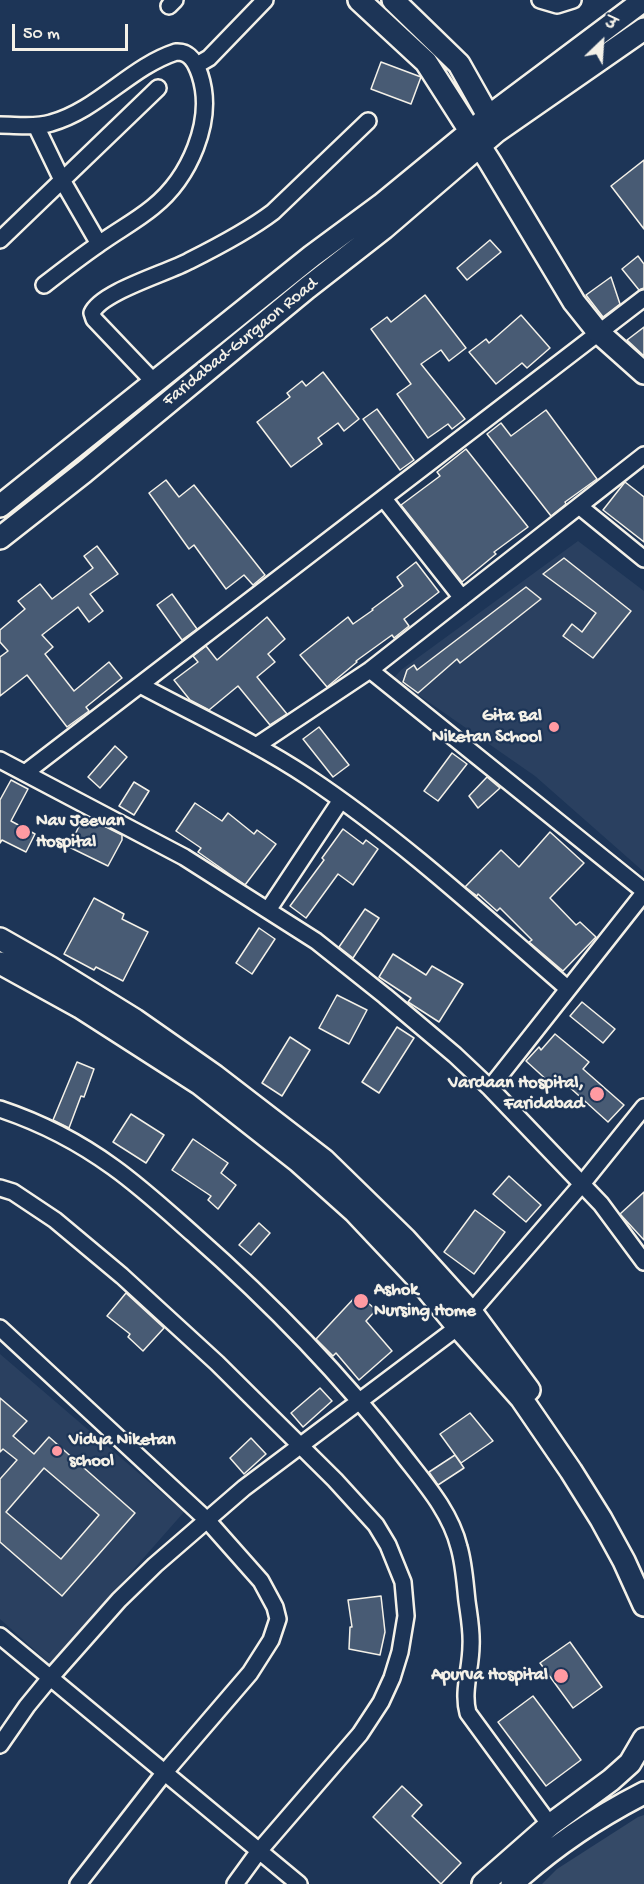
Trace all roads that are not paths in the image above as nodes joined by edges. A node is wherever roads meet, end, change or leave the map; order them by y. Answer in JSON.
{"nodes":[{"id":1,"x":265,"y":0,"type":"edge"},
{"id":2,"x":359,"y":0,"type":"edge"},
{"id":3,"x":393,"y":0,"type":"edge"},
{"id":4,"x":540,"y":0,"type":"edge"},
{"id":5,"x":573,"y":0,"type":"edge"},
{"id":6,"x":644,"y":0,"type":"edge"},
{"id":7,"x":644,"y":29,"type":"edge"},
{"id":8,"x":196,"y":65,"type":"junction"},
{"id":9,"x":158,"y":88,"type":"dead end"},
{"id":10,"x":368,"y":121,"type":"dead end"},
{"id":11,"x":493,"y":124,"type":"junction"},
{"id":12,"x":0,"y":125,"type":"edge"},
{"id":13,"x":36,"y":126,"type":"junction"},
{"id":14,"x":475,"y":138,"type":"junction"},
{"id":15,"x":62,"y":180,"type":"junction"},
{"id":16,"x":0,"y":240,"type":"edge"},
{"id":17,"x":99,"y":244,"type":"junction"},
{"id":18,"x":44,"y":285,"type":"dead end"},
{"id":19,"x":644,"y":298,"type":"edge"},
{"id":20,"x":598,"y":332,"type":"junction"},
{"id":21,"x":644,"y":373,"type":"edge"},
{"id":22,"x":154,"y":382,"type":"junction"},
{"id":23,"x":644,"y":454,"type":"edge"},
{"id":24,"x":384,"y":499,"type":"junction"},
{"id":25,"x":0,"y":506,"type":"edge"},
{"id":26,"x":579,"y":506,"type":"junction"},
{"id":27,"x":0,"y":538,"type":"edge"},
{"id":28,"x":644,"y":559,"type":"edge"},
{"id":29,"x":462,"y":598,"type":"junction"},
{"id":30,"x":370,"y":670,"type":"junction"},
{"id":31,"x":140,"y":685,"type":"junction"},
{"id":32,"x":256,"y":746,"type":"junction"},
{"id":33,"x":0,"y":760,"type":"edge"},
{"id":34,"x":25,"y":773,"type":"junction"},
{"id":35,"x":341,"y":800,"type":"junction"},
{"id":36,"x":644,"y":892,"type":"edge"},
{"id":37,"x":268,"y":910,"type":"junction"},
{"id":38,"x":0,"y":939,"type":"edge"},
{"id":39,"x":0,"y":963,"type":"edge"},
{"id":40,"x":567,"y":988,"type":"junction"},
{"id":41,"x":489,"y":1088,"type":"junction"},
{"id":42,"x":644,"y":1107,"type":"edge"},
{"id":43,"x":0,"y":1109,"type":"edge"},
{"id":44,"x":582,"y":1184,"type":"junction"},
{"id":45,"x":0,"y":1188,"type":"edge"},
{"id":46,"x":644,"y":1262,"type":"edge"},
{"id":47,"x":465,"y":1320,"type":"junction"},
{"id":48,"x":0,"y":1328,"type":"edge"},
{"id":49,"x":360,"y":1400,"type":"junction"},
{"id":50,"x":300,"y":1444,"type":"junction"},
{"id":51,"x":207,"y":1520,"type":"junction"},
{"id":52,"x":644,"y":1578,"type":"edge"},
{"id":53,"x":644,"y":1605,"type":"edge"},
{"id":54,"x":0,"y":1636,"type":"edge"},
{"id":55,"x":50,"y":1678,"type":"junction"},
{"id":56,"x":644,"y":1739,"type":"edge"},
{"id":57,"x":0,"y":1745,"type":"edge"},
{"id":58,"x":165,"y":1772,"type":"junction"},
{"id":59,"x":644,"y":1793,"type":"edge"},
{"id":60,"x":550,"y":1825,"type":"junction"},
{"id":61,"x":259,"y":1851,"type":"junction"},
{"id":62,"x":78,"y":1884,"type":"edge"},
{"id":63,"x":235,"y":1884,"type":"edge"},
{"id":64,"x":299,"y":1884,"type":"edge"},
{"id":65,"x":483,"y":1884,"type":"edge"},
{"id":66,"x":512,"y":1884,"type":"edge"}],
"edges":[{"from":1,"to":8,"type":"street"},
{"from":2,"to":14,"type":"street"},
{"from":3,"to":11,"type":"street"},
{"from":4,"to":5,"type":"street"},
{"from":6,"to":11,"type":"street"},
{"from":7,"to":11,"type":"street"},
{"from":8,"to":13,"type":"street"},
{"from":8,"to":17,"type":"street"},
{"from":9,"to":15,"type":"street"},
{"from":10,"to":22,"type":"street"},
{"from":11,"to":14,"type":"street","name":"Faridabad-Gurgaon Road"},
{"from":12,"to":13,"type":"street"},
{"from":13,"to":15,"type":"street"},
{"from":14,"to":20,"type":"street"},
{"from":14,"to":22,"type":"street","name":"Faridabad-Gurgaon Road"},
{"from":14,"to":27,"type":"street","name":"Faridabad-Gurgaon Road"},
{"from":15,"to":16,"type":"street"},
{"from":15,"to":17,"type":"street"},
{"from":17,"to":18,"type":"street"},
{"from":19,"to":20,"type":"street"},
{"from":20,"to":21,"type":"street"},
{"from":20,"to":24,"type":"street"},
{"from":22,"to":25,"type":"street","name":"Faridabad-Gurgaon Road"},
{"from":23,"to":26,"type":"street"},
{"from":24,"to":29,"type":"street"},
{"from":24,"to":31,"type":"street"},
{"from":26,"to":28,"type":"street"},
{"from":26,"to":29,"type":"street"},
{"from":29,"to":30,"type":"street"},
{"from":30,"to":32,"type":"street"},
{"from":30,"to":36,"type":"street"},
{"from":31,"to":32,"type":"street"},
{"from":31,"to":34,"type":"street"},
{"from":32,"to":35,"type":"street"},
{"from":33,"to":34,"type":"street"},
{"from":34,"to":37,"type":"street"},
{"from":35,"to":37,"type":"street"},
{"from":35,"to":40,"type":"street"},
{"from":36,"to":40,"type":"street"},
{"from":37,"to":41,"type":"street"},
{"from":38,"to":47,"type":"street"},
{"from":39,"to":47,"type":"street"},
{"from":40,"to":41,"type":"street"},
{"from":41,"to":44,"type":"street"},
{"from":42,"to":44,"type":"street"},
{"from":43,"to":49,"type":"street"},
{"from":44,"to":46,"type":"street"},
{"from":44,"to":47,"type":"street"},
{"from":45,"to":50,"type":"street"},
{"from":47,"to":49,"type":"street"},
{"from":47,"to":52,"type":"street"},
{"from":47,"to":53,"type":"street"},
{"from":48,"to":51,"type":"street"},
{"from":49,"to":50,"type":"street"},
{"from":49,"to":60,"type":"street"},
{"from":50,"to":51,"type":"street"},
{"from":50,"to":61,"type":"street"},
{"from":51,"to":55,"type":"street"},
{"from":51,"to":58,"type":"street"},
{"from":54,"to":55,"type":"street"},
{"from":55,"to":57,"type":"street"},
{"from":55,"to":58,"type":"street"},
{"from":56,"to":60,"type":"street"},
{"from":58,"to":61,"type":"street"},
{"from":58,"to":62,"type":"street"},
{"from":59,"to":66,"type":"street"},
{"from":60,"to":65,"type":"street"},
{"from":61,"to":63,"type":"street"},
{"from":61,"to":64,"type":"street"}]}
